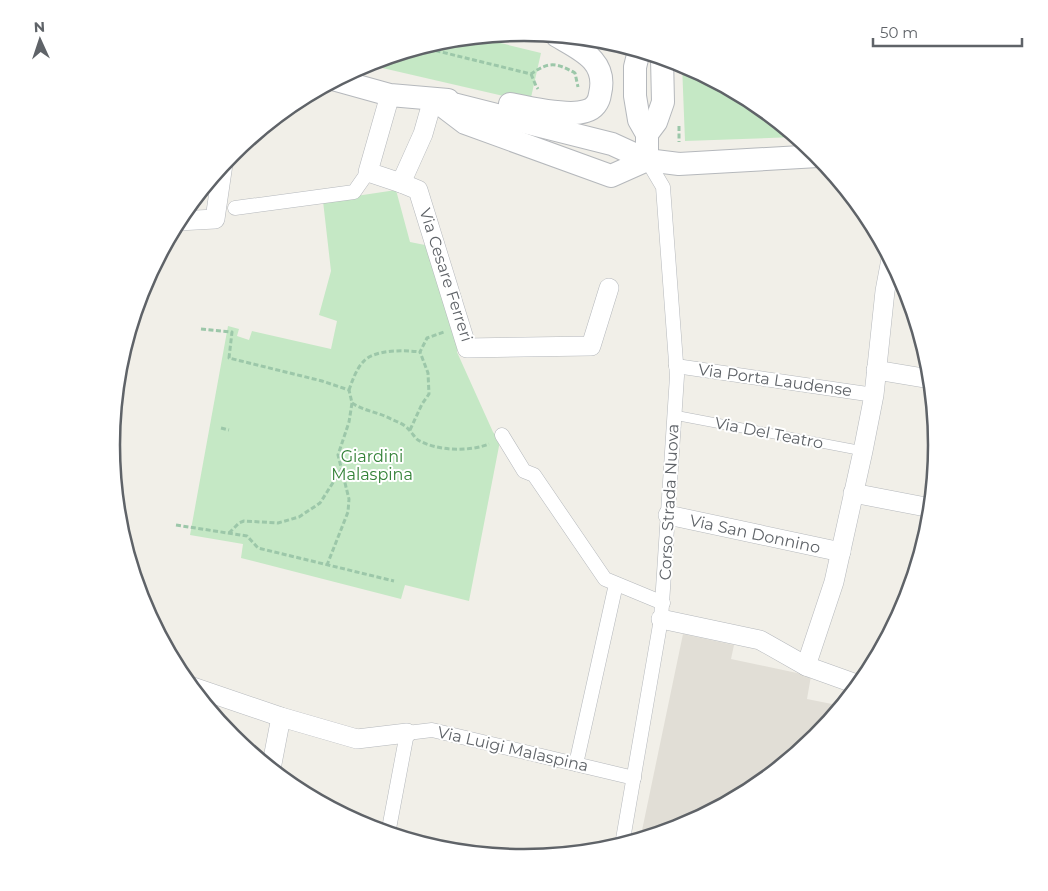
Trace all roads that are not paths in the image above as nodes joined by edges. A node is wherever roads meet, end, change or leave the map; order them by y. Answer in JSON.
{"nodes":[{"id":1,"x":570,"y":44,"type":"edge"},
{"id":2,"x":637,"y":58,"type":"edge"},
{"id":3,"x":662,"y":66,"type":"edge"},
{"id":4,"x":346,"y":83,"type":"edge"},
{"id":5,"x":390,"y":95,"type":"junction"},
{"id":6,"x":433,"y":99,"type":"junction"},
{"id":7,"x":647,"y":134,"type":"junction"},
{"id":8,"x":806,"y":157,"type":"edge"},
{"id":9,"x":647,"y":160,"type":"junction"},
{"id":10,"x":368,"y":172,"type":"junction"},
{"id":11,"x":221,"y":178,"type":"edge"},
{"id":12,"x":401,"y":183,"type":"junction"},
{"id":13,"x":235,"y":208,"type":"dead end"},
{"id":14,"x":188,"y":221,"type":"edge"},
{"id":15,"x":890,"y":273,"type":"edge"},
{"id":16,"x":608,"y":288,"type":"dead end"},
{"id":17,"x":676,"y":366,"type":"junction"},
{"id":18,"x":876,"y":370,"type":"junction"},
{"id":19,"x":922,"y":378,"type":"edge"},
{"id":20,"x":874,"y":395,"type":"junction"},
{"id":21,"x":674,"y":415,"type":"junction"},
{"id":22,"x":502,"y":435,"type":"road end"},
{"id":23,"x":863,"y":451,"type":"junction"},
{"id":24,"x":853,"y":493,"type":"junction"},
{"id":25,"x":923,"y":507,"type":"edge"},
{"id":26,"x":668,"y":515,"type":"junction"},
{"id":27,"x":841,"y":552,"type":"junction"},
{"id":28,"x":616,"y":584,"type":"junction"},
{"id":29,"x":662,"y":611,"type":"junction"},
{"id":30,"x":806,"y":666,"type":"junction"},
{"id":31,"x":852,"y":682,"type":"edge"},
{"id":32,"x":202,"y":690,"type":"edge"},
{"id":33,"x":281,"y":717,"type":"junction"},
{"id":34,"x":407,"y":734,"type":"junction"},
{"id":35,"x":272,"y":762,"type":"edge"},
{"id":36,"x":576,"y":764,"type":"junction"},
{"id":37,"x":634,"y":778,"type":"junction"},
{"id":38,"x":389,"y":826,"type":"edge"},
{"id":39,"x":623,"y":837,"type":"edge"}],
"edges":[{"from":1,"to":6,"type":"street"},
{"from":2,"to":7,"type":"street"},
{"from":3,"to":7,"type":"street"},
{"from":4,"to":5,"type":"street"},
{"from":5,"to":6,"type":"street"},
{"from":5,"to":10,"type":"street"},
{"from":6,"to":9,"type":"street"},
{"from":6,"to":9,"type":"street"},
{"from":6,"to":12,"type":"street"},
{"from":7,"to":9,"type":"street"},
{"from":8,"to":9,"type":"street"},
{"from":9,"to":17,"type":"street","name":"Corso Strada Nuova"},
{"from":10,"to":12,"type":"street"},
{"from":10,"to":13,"type":"street"},
{"from":11,"to":14,"type":"street"},
{"from":12,"to":16,"type":"street","name":"Via Cesare Ferreri"},
{"from":15,"to":18,"type":"street"},
{"from":17,"to":20,"type":"street","name":"Via Porta Laudense"},
{"from":17,"to":21,"type":"street","name":"Corso Strada Nuova"},
{"from":18,"to":19,"type":"street"},
{"from":18,"to":20,"type":"street"},
{"from":20,"to":23,"type":"street"},
{"from":21,"to":23,"type":"lane","name":"Via Del Teatro"},
{"from":21,"to":26,"type":"street","name":"Corso Strada Nuova"},
{"from":22,"to":28,"type":"street"},
{"from":23,"to":24,"type":"street"},
{"from":24,"to":25,"type":"street"},
{"from":24,"to":27,"type":"street"},
{"from":26,"to":27,"type":"street","name":"Via San Donnino"},
{"from":26,"to":29,"type":"street","name":"Corso Strada Nuova"},
{"from":27,"to":30,"type":"street"},
{"from":28,"to":29,"type":"street"},
{"from":28,"to":36,"type":"street"},
{"from":29,"to":30,"type":"street"},
{"from":29,"to":37,"type":"street","name":"Corso Strada Nuova"},
{"from":30,"to":31,"type":"street"},
{"from":32,"to":33,"type":"street","name":"Via Luigi Malaspina"},
{"from":33,"to":34,"type":"street","name":"Via Luigi Malaspina"},
{"from":33,"to":35,"type":"street"},
{"from":34,"to":36,"type":"street","name":"Via Luigi Malaspina"},
{"from":34,"to":38,"type":"street"},
{"from":36,"to":37,"type":"street","name":"Via Luigi Malaspina"},
{"from":37,"to":39,"type":"street","name":"Corso Strada Nuova"}]}
